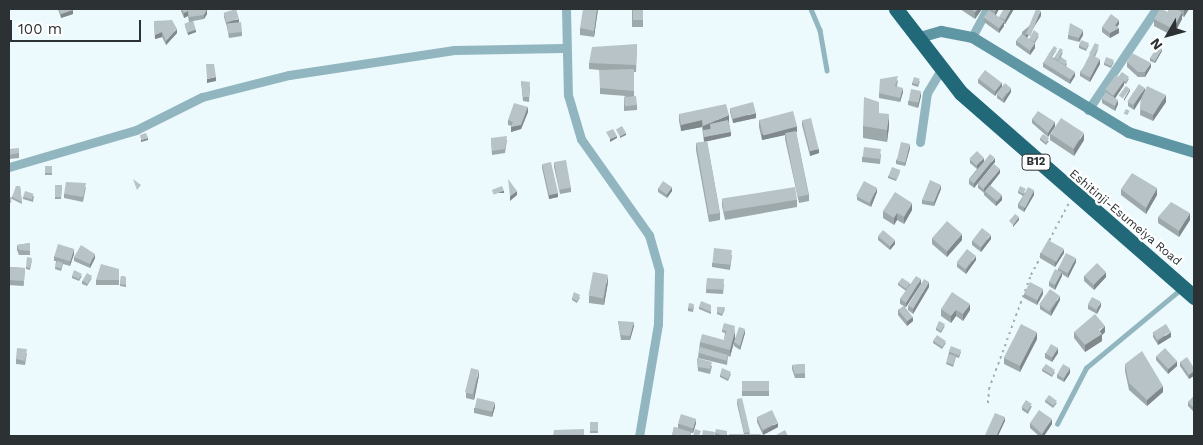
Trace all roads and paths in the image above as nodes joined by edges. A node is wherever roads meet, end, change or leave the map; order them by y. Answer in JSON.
{"nodes":[{"id":1,"x":566,"y":9,"type":"edge"},
{"id":2,"x":811,"y":9,"type":"edge"},
{"id":3,"x":896,"y":9,"type":"edge"},
{"id":4,"x":987,"y":9,"type":"edge"},
{"id":5,"x":1156,"y":9,"type":"edge"},
{"id":6,"x":972,"y":37,"type":"junction"},
{"id":7,"x":916,"y":38,"type":"junction"},
{"id":8,"x":564,"y":48,"type":"junction"},
{"id":9,"x":827,"y":70,"type":"dead end"},
{"id":10,"x":941,"y":70,"type":"junction"},
{"id":11,"x":1088,"y":110,"type":"junction"},
{"id":12,"x":920,"y":142,"type":"dead end"},
{"id":13,"x":1194,"y":152,"type":"edge"},
{"id":14,"x":9,"y":167,"type":"edge"},
{"id":15,"x":1074,"y":196,"type":"junction"},
{"id":16,"x":1189,"y":292,"type":"edge"},
{"id":17,"x":988,"y":403,"type":"dead end"},
{"id":18,"x":1057,"y":424,"type":"dead end"},
{"id":19,"x":641,"y":436,"type":"edge"}],
"edges":[{"from":1,"to":8,"type":"street"},
{"from":2,"to":9,"type":"lane"},
{"from":3,"to":7,"type":"highway","name":"Eshitinji-Esumeiya Road","number":"B12"},
{"from":4,"to":6,"type":"street"},
{"from":5,"to":11,"type":"street"},
{"from":6,"to":7,"type":"street"},
{"from":6,"to":11,"type":"street"},
{"from":7,"to":10,"type":"highway","name":"Eshitinji-Esumeiya Road","number":"B12"},
{"from":8,"to":14,"type":"street"},
{"from":8,"to":19,"type":"street"},
{"from":10,"to":12,"type":"street"},
{"from":10,"to":15,"type":"highway","name":"Eshitinji-Esumeiya Road","number":"B12"},
{"from":11,"to":13,"type":"street"},
{"from":15,"to":16,"type":"highway","name":"Eshitinji-Esumeiya Road","number":"B12"},
{"from":15,"to":17,"type":"path"},
{"from":16,"to":18,"type":"lane"}]}
